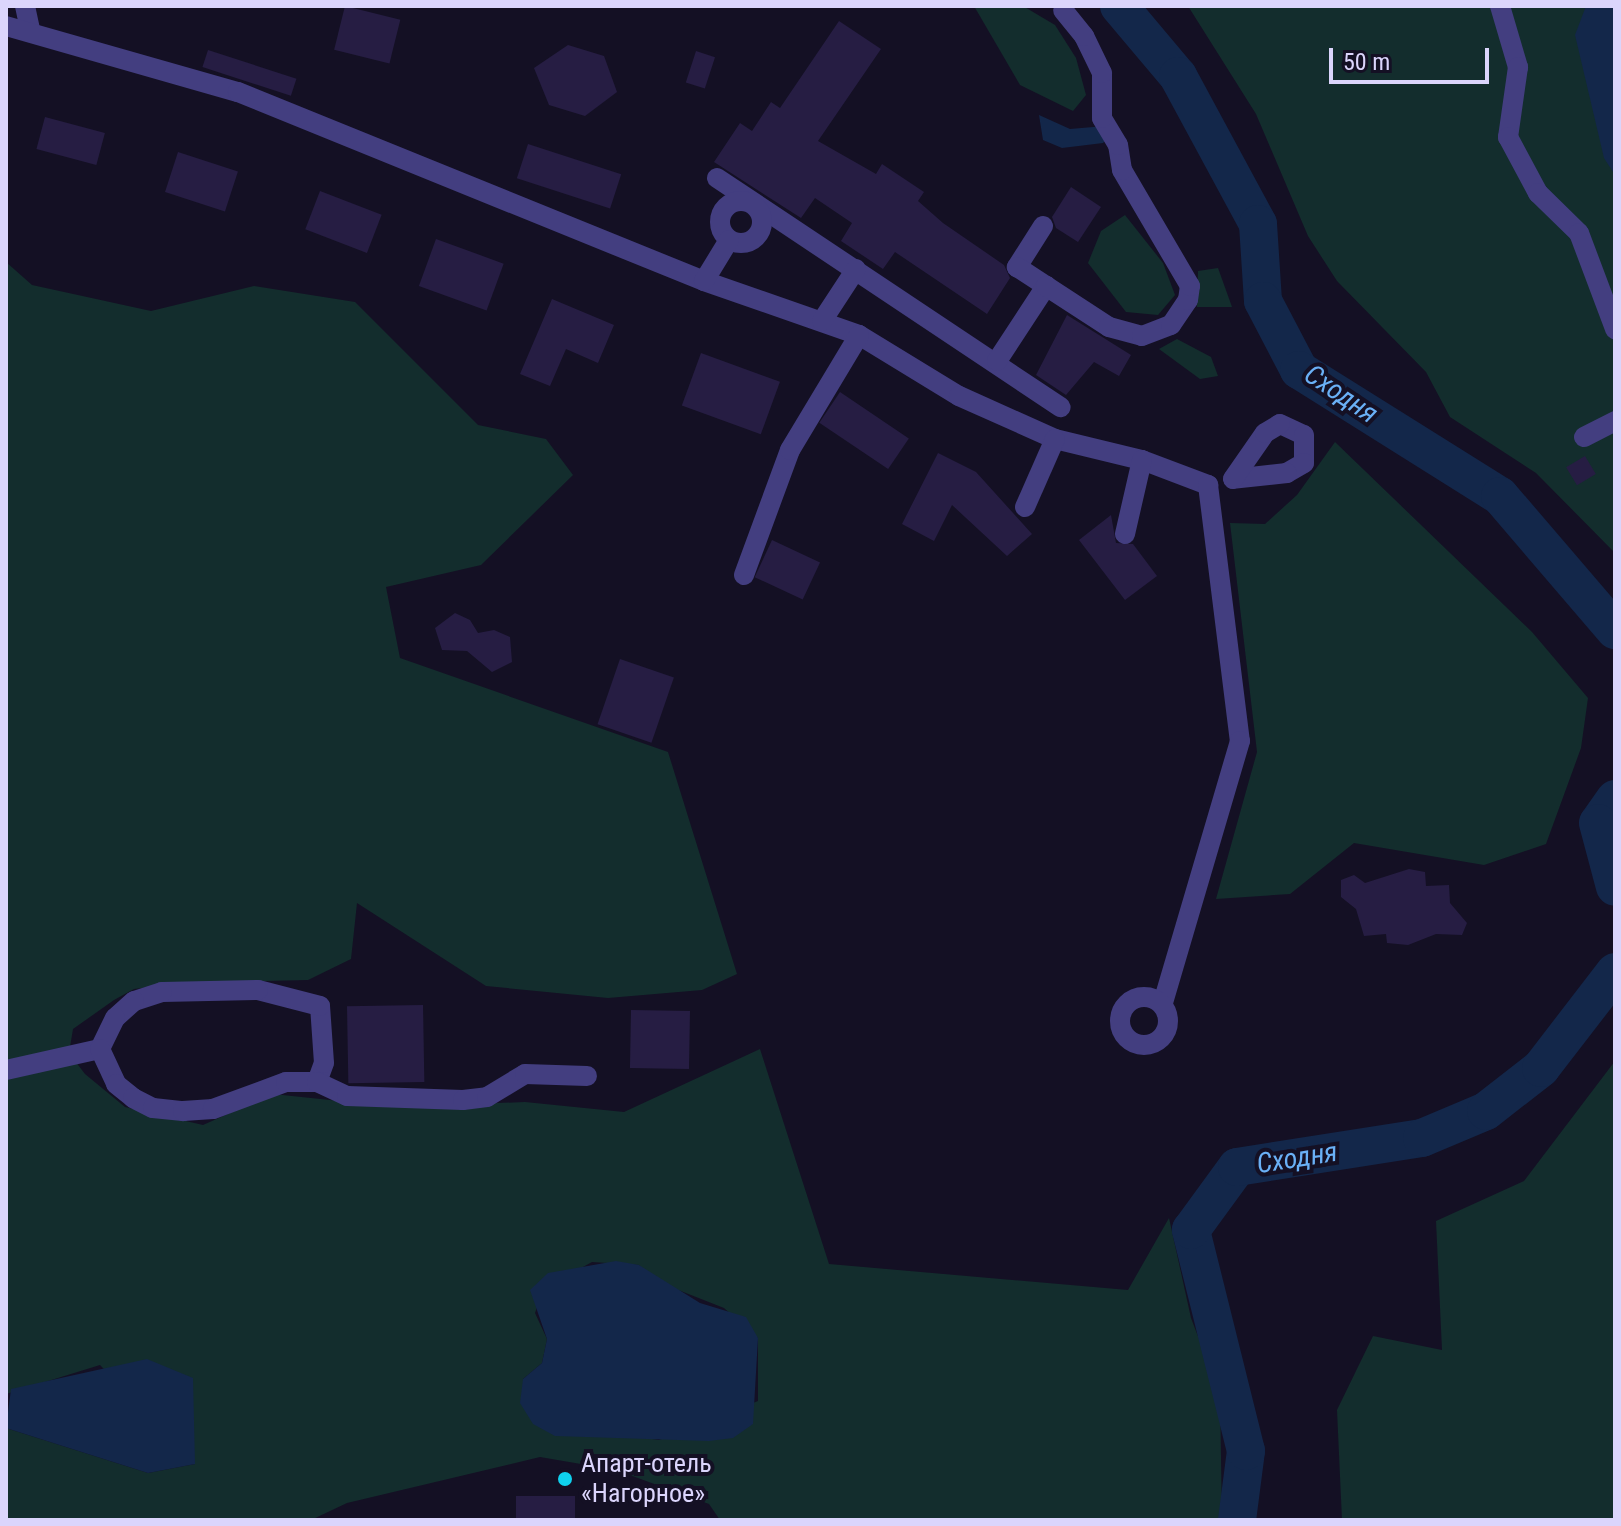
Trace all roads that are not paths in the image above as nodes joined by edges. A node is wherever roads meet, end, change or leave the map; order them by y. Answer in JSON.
{"nodes":[{"id":1,"x":25,"y":6,"type":"edge"},
{"id":2,"x":1500,"y":6,"type":"edge"},
{"id":3,"x":1072,"y":12,"type":"edge"},
{"id":4,"x":6,"y":26,"type":"edge"},
{"id":5,"x":30,"y":30,"type":"junction"},
{"id":6,"x":717,"y":178,"type":"dead end"},
{"id":7,"x":755,"y":203,"type":"junction"},
{"id":8,"x":1043,"y":226,"type":"dead end"},
{"id":9,"x":729,"y":240,"type":"junction"},
{"id":10,"x":856,"y":269,"type":"junction"},
{"id":11,"x":704,"y":281,"type":"junction"},
{"id":12,"x":1046,"y":286,"type":"junction"},
{"id":13,"x":822,"y":321,"type":"junction"},
{"id":14,"x":1615,"y":329,"type":"edge"},
{"id":15,"x":859,"y":335,"type":"junction"},
{"id":16,"x":997,"y":361,"type":"junction"},
{"id":17,"x":1061,"y":407,"type":"dead end"},
{"id":18,"x":1615,"y":421,"type":"edge"},
{"id":19,"x":1584,"y":437,"type":"dead end"},
{"id":20,"x":1055,"y":439,"type":"junction"},
{"id":21,"x":1142,"y":460,"type":"junction"},
{"id":22,"x":1233,"y":479,"type":"dead end"},
{"id":23,"x":1208,"y":485,"type":"junction"},
{"id":24,"x":1025,"y":507,"type":"dead end"},
{"id":25,"x":1125,"y":534,"type":"dead end"},
{"id":26,"x":744,"y":575,"type":"dead end"},
{"id":27,"x":1163,"y":1002,"type":"dead end"},
{"id":28,"x":100,"y":1049,"type":"junction"},
{"id":29,"x":6,"y":1070,"type":"edge"},
{"id":30,"x":587,"y":1076,"type":"dead end"},
{"id":31,"x":317,"y":1082,"type":"junction"}],
"edges":[{"from":1,"to":5,"type":"lane"},
{"from":2,"to":14,"type":"lane"},
{"from":3,"to":12,"type":"lane"},
{"from":4,"to":5,"type":"lane"},
{"from":5,"to":11,"type":"lane"},
{"from":6,"to":7,"type":"lane"},
{"from":7,"to":9,"type":"lane"},
{"from":7,"to":9,"type":"lane"},
{"from":7,"to":10,"type":"lane"},
{"from":8,"to":12,"type":"lane"},
{"from":9,"to":11,"type":"lane"},
{"from":10,"to":13,"type":"lane"},
{"from":10,"to":16,"type":"lane"},
{"from":11,"to":13,"type":"lane"},
{"from":12,"to":16,"type":"lane"},
{"from":13,"to":15,"type":"lane"},
{"from":15,"to":20,"type":"lane"},
{"from":15,"to":26,"type":"lane"},
{"from":16,"to":17,"type":"lane"},
{"from":18,"to":19,"type":"lane"},
{"from":20,"to":21,"type":"lane"},
{"from":20,"to":24,"type":"lane"},
{"from":21,"to":23,"type":"lane"},
{"from":21,"to":25,"type":"lane"},
{"from":22,"to":23,"type":"lane"},
{"from":23,"to":27,"type":"lane"},
{"from":28,"to":29,"type":"lane"},
{"from":28,"to":31,"type":"lane"},
{"from":28,"to":31,"type":"lane"},
{"from":30,"to":31,"type":"lane"}]}
